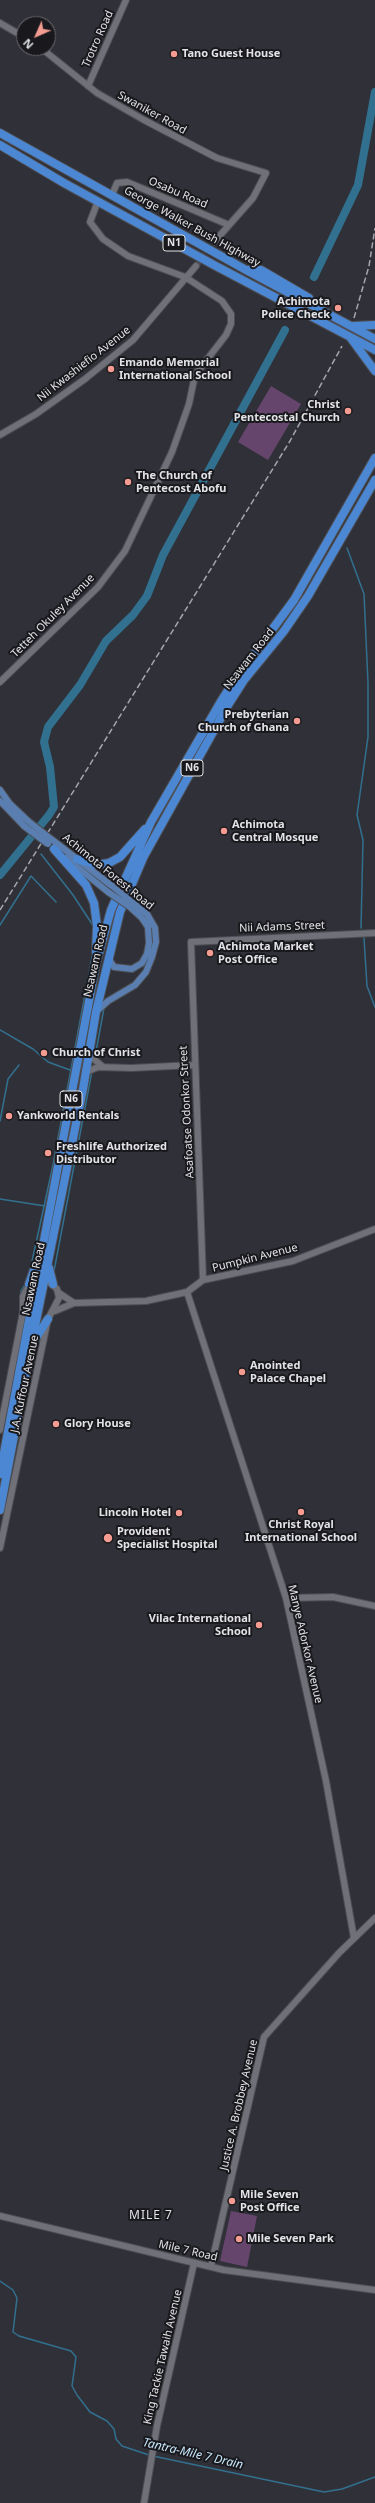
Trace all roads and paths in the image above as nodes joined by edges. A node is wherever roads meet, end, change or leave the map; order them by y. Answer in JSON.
{"nodes":[{"id":1,"x":126,"y":0,"type":"edge"},
{"id":2,"x":0,"y":23,"type":"edge"},
{"id":3,"x":16,"y":32,"type":"edge"},
{"id":4,"x":51,"y":56,"type":"edge"},
{"id":5,"x":88,"y":86,"type":"junction"},
{"id":6,"x":0,"y":133,"type":"edge"},
{"id":7,"x":0,"y":145,"type":"edge"},
{"id":8,"x":112,"y":196,"type":"junction"},
{"id":9,"x":98,"y":201,"type":"junction"},
{"id":10,"x":230,"y":225,"type":"junction"},
{"id":11,"x":215,"y":241,"type":"tunnel mouth"},
{"id":12,"x":196,"y":266,"type":"tunnel mouth"},
{"id":13,"x":185,"y":277,"type":"junction"},
{"id":14,"x":350,"y":325,"type":"junction"},
{"id":15,"x":375,"y":325,"type":"edge"},
{"id":16,"x":350,"y":337,"type":"junction"},
{"id":17,"x":375,"y":339,"type":"edge"},
{"id":18,"x":375,"y":350,"type":"edge"},
{"id":19,"x":375,"y":370,"type":"edge"},
{"id":20,"x":0,"y":435,"type":"edge"},
{"id":21,"x":375,"y":458,"type":"edge"},
{"id":22,"x":375,"y":480,"type":"edge"},
{"id":23,"x":277,"y":626,"type":"junction"},
{"id":24,"x":284,"y":631,"type":"junction"},
{"id":25,"x":0,"y":682,"type":"edge"},
{"id":26,"x":0,"y":790,"type":"edge"},
{"id":27,"x":0,"y":801,"type":"edge"},
{"id":28,"x":151,"y":822,"type":"junction"},
{"id":29,"x":26,"y":824,"type":"junction"},
{"id":30,"x":51,"y":844,"type":"junction"},
{"id":31,"x":77,"y":859,"type":"junction"},
{"id":32,"x":110,"y":889,"type":"junction"},
{"id":33,"x":131,"y":904,"type":"junction"},
{"id":34,"x":375,"y":933,"type":"edge"},
{"id":35,"x":191,"y":942,"type":"joint"},
{"id":36,"x":108,"y":956,"type":"junction"},
{"id":37,"x":96,"y":964,"type":"junction"},
{"id":38,"x":96,"y":1012,"type":"junction"},
{"id":39,"x":90,"y":1055,"type":"junction"},
{"id":40,"x":194,"y":1065,"type":"junction"},
{"id":41,"x":104,"y":1067,"type":"junction"},
{"id":42,"x":86,"y":1072,"type":"junction"},
{"id":43,"x":375,"y":1229,"type":"edge"},
{"id":44,"x":45,"y":1234,"type":"junction"},
{"id":45,"x":48,"y":1266,"type":"junction"},
{"id":46,"x":41,"y":1280,"type":"junction"},
{"id":47,"x":202,"y":1280,"type":"junction"},
{"id":48,"x":29,"y":1284,"type":"junction"},
{"id":49,"x":54,"y":1284,"type":"junction"},
{"id":50,"x":187,"y":1292,"type":"junction"},
{"id":51,"x":59,"y":1293,"type":"junction"},
{"id":52,"x":74,"y":1302,"type":"junction"},
{"id":53,"x":55,"y":1311,"type":"junction"},
{"id":54,"x":48,"y":1319,"type":"junction"},
{"id":55,"x":30,"y":1351,"type":"junction"},
{"id":56,"x":0,"y":1430,"type":"edge"},
{"id":57,"x":0,"y":1474,"type":"edge"},
{"id":58,"x":0,"y":1510,"type":"edge"},
{"id":59,"x":0,"y":1548,"type":"edge"},
{"id":60,"x":286,"y":1598,"type":"junction"},
{"id":61,"x":375,"y":1606,"type":"edge"},
{"id":62,"x":375,"y":1918,"type":"edge"},
{"id":63,"x":354,"y":1938,"type":"junction"},
{"id":64,"x":0,"y":2216,"type":"edge"},
{"id":65,"x":194,"y":2263,"type":"junction"},
{"id":66,"x":211,"y":2266,"type":"junction"},
{"id":67,"x":375,"y":2290,"type":"edge"},
{"id":68,"x":144,"y":2503,"type":"edge"}],
"edges":[{"from":1,"to":5,"type":"street","name":"Trotro Road"},
{"from":2,"to":3,"type":"street"},
{"from":4,"to":5,"type":"street","name":"Swaniker Road"},
{"from":5,"to":10,"type":"street","name":"Swaniker Road"},
{"from":6,"to":8,"type":"highway","name":"George Walker Bush Highway","number":"N1"},
{"from":7,"to":9,"type":"highway","name":"George Walker Bush Highway","number":"N1"},
{"from":8,"to":10,"type":"street","name":"Osabu Road"},
{"from":8,"to":14,"type":"highway","name":"George Walker Bush Highway","number":"N1"},
{"from":9,"to":13,"type":"street","name":"Tetteh Okuley Avenue"},
{"from":9,"to":16,"type":"highway","name":"George Walker Bush Highway","number":"N1"},
{"from":10,"to":11,"type":"street"},
{"from":12,"to":13,"type":"street","name":"Nii Kwashiefio Avenue"},
{"from":13,"to":20,"type":"street","name":"Nii Kwashiefio Avenue"},
{"from":13,"to":25,"type":"street","name":"Tetteh Okuley Avenue"},
{"from":14,"to":15,"type":"highway"},
{"from":14,"to":17,"type":"highway"},
{"from":16,"to":18,"type":"highway","name":"George Walker Bush Highway","number":"N1"},
{"from":16,"to":19,"type":"highway"},
{"from":21,"to":23,"type":"highway","name":"Nsawam Road","number":"N6"},
{"from":22,"to":24,"type":"highway","name":"Nsawam Road","number":"N6"},
{"from":23,"to":24,"type":"highway"},
{"from":23,"to":28,"type":"highway","name":"Nsawam Road","number":"N6"},
{"from":24,"to":36,"type":"highway","name":"Nsawam Road","number":"N6"},
{"from":26,"to":29,"type":"main road","name":"Achimota Forest Road"},
{"from":27,"to":29,"type":"main road","name":"Achimota Forest Road"},
{"from":28,"to":31,"type":"highway"},
{"from":28,"to":37,"type":"highway","name":"Nsawam Road","number":"N6"},
{"from":29,"to":30,"type":"main road","name":"Achimota Forest Road","bridge":true},
{"from":30,"to":31,"type":"main road","name":"Achimota Forest Road"},
{"from":30,"to":32,"type":"main road","name":"Achimota Forest Road"},
{"from":30,"to":37,"type":"highway"},
{"from":31,"to":32,"type":"main road","name":"Achimota Forest Road"},
{"from":32,"to":33,"type":"main road","name":"Achimota Forest Road","bridge":true},
{"from":33,"to":36,"type":"main road","name":"Achimota Forest Road"},
{"from":33,"to":38,"type":"main road","name":"Achimota Forest Road"},
{"from":34,"to":35,"type":"street","name":"Nii Adams Street"},
{"from":35,"to":40,"type":"street","name":"Asafoatse Odonkor Street"},
{"from":36,"to":38,"type":"highway","name":"Nsawam Road","number":"N6"},
{"from":37,"to":44,"type":"highway","name":"Nsawam Road","number":"N6"},
{"from":38,"to":39,"type":"highway","name":"Nsawam Road","number":"N6"},
{"from":39,"to":41,"type":"street"},
{"from":39,"to":42,"type":"highway","name":"Nsawam Road","number":"N6"},
{"from":40,"to":41,"type":"street"},
{"from":40,"to":47,"type":"street","name":"Asafoatse Odonkor Street"},
{"from":41,"to":42,"type":"street"},
{"from":42,"to":45,"type":"highway","name":"Nsawam Road","number":"N6"},
{"from":43,"to":47,"type":"street","name":"Pumpkin Avenue"},
{"from":44,"to":46,"type":"highway","name":"Nsawam Road","number":"N6"},
{"from":44,"to":48,"type":"highway"},
{"from":45,"to":46,"type":"highway","name":"Nsawam Road","number":"N6"},
{"from":45,"to":49,"type":"highway"},
{"from":46,"to":48,"type":"street"},
{"from":46,"to":49,"type":"street"},
{"from":46,"to":55,"type":"highway","name":"Nsawam Road","number":"N6"},
{"from":46,"to":57,"type":"highway","name":"Nsawam Road","number":"N6"},
{"from":47,"to":50,"type":"street","name":"Pumpkin Avenue"},
{"from":48,"to":56,"type":"street","name":"J.A. Kuffour Avenue"},
{"from":49,"to":51,"type":"street"},
{"from":50,"to":52,"type":"street"},
{"from":50,"to":60,"type":"street","name":"Manye Adorkor Avenue"},
{"from":51,"to":52,"type":"street"},
{"from":51,"to":53,"type":"street","name":"J.A. Kuffour Avenue"},
{"from":52,"to":53,"type":"street"},
{"from":53,"to":54,"type":"street","name":"J.A. Kuffour Avenue"},
{"from":54,"to":55,"type":"highway"},
{"from":54,"to":59,"type":"street","name":"J.A. Kuffour Avenue"},
{"from":55,"to":58,"type":"highway","name":"Nsawam Road","number":"N6"},
{"from":60,"to":61,"type":"street"},
{"from":60,"to":63,"type":"street","name":"Manye Adorkor Avenue"},
{"from":62,"to":63,"type":"street","name":"Justice A. Brobbey Avenue"},
{"from":63,"to":66,"type":"street","name":"Justice A. Brobbey Avenue"},
{"from":64,"to":65,"type":"street","name":"Mile 7 Road"},
{"from":65,"to":66,"type":"street","name":"Mile 7 Road"},
{"from":65,"to":68,"type":"street","name":"King Tackie Tawaih Avenue"},
{"from":66,"to":67,"type":"street","name":"Mile 7 Road"}]}
